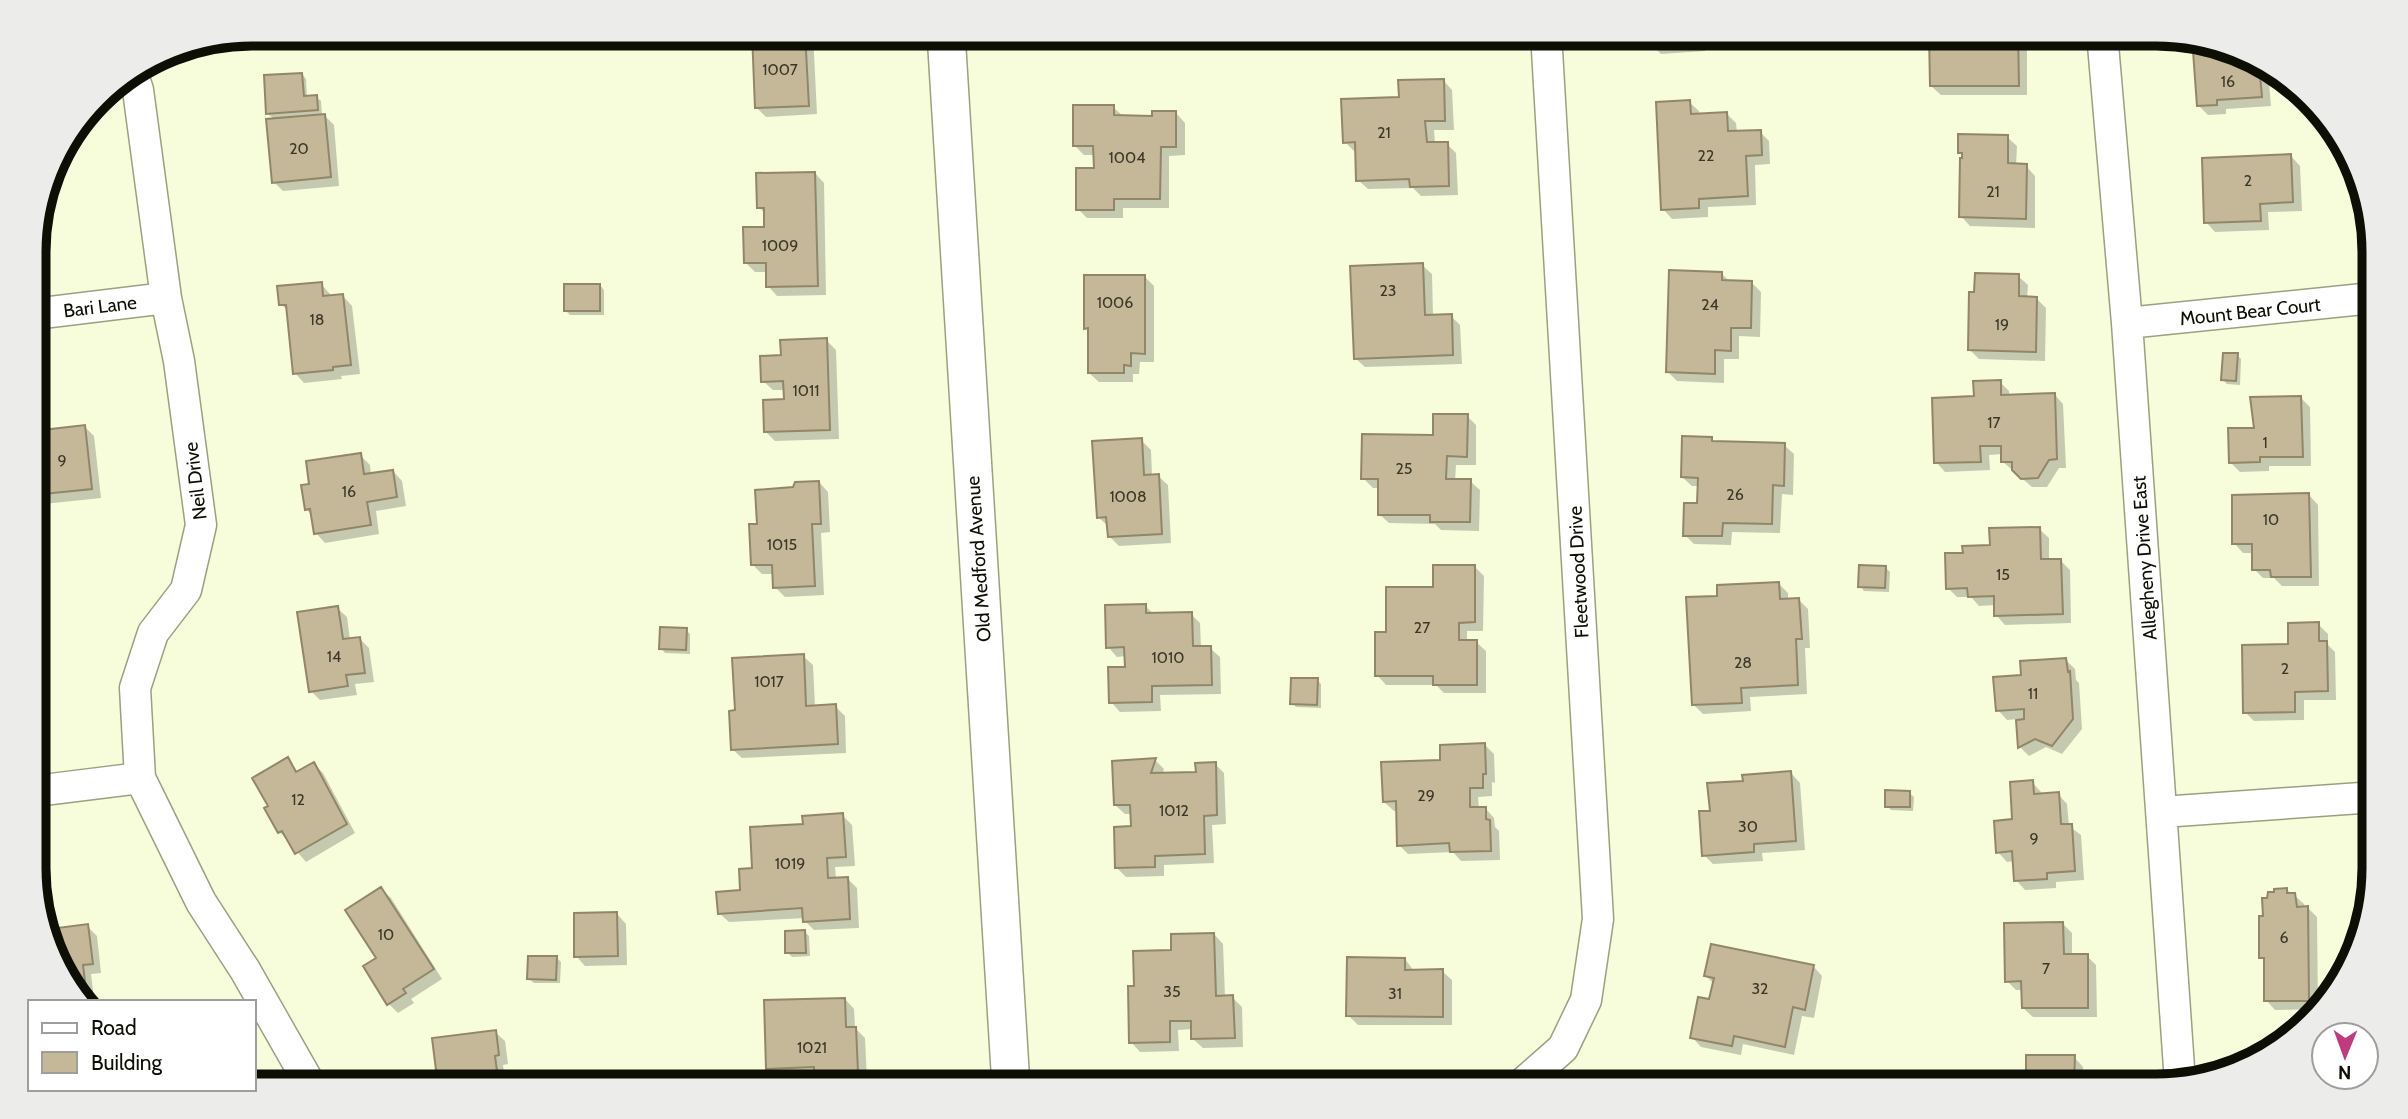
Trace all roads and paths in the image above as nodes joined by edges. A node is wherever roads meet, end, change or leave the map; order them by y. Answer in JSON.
{"nodes":[{"id":1,"x":947,"y":46,"type":"edge"},
{"id":2,"x":1547,"y":46,"type":"edge"},
{"id":3,"x":2103,"y":46,"type":"edge"},
{"id":4,"x":135,"y":81,"type":"edge"},
{"id":5,"x":166,"y":298,"type":"junction"},
{"id":6,"x":2362,"y":299,"type":"edge"},
{"id":7,"x":46,"y":313,"type":"edge"},
{"id":8,"x":2127,"y":323,"type":"junction"},
{"id":9,"x":141,"y":778,"type":"junction"},
{"id":10,"x":46,"y":790,"type":"edge"},
{"id":11,"x":2362,"y":798,"type":"edge"},
{"id":12,"x":2162,"y":812,"type":"junction"},
{"id":13,"x":2179,"y":1072,"type":"edge"},
{"id":14,"x":1535,"y":1073,"type":"edge"},
{"id":15,"x":304,"y":1074,"type":"edge"},
{"id":16,"x":1010,"y":1074,"type":"edge"}],
"edges":[{"from":1,"to":16,"type":"street","name":"Old Medford Avenue"},
{"from":2,"to":14,"type":"street","name":"Fleetwood Drive"},
{"from":3,"to":8,"type":"street","name":"Allegheny Drive East"},
{"from":4,"to":5,"type":"street","name":"Neil Drive"},
{"from":5,"to":7,"type":"street","name":"Bari Lane"},
{"from":5,"to":9,"type":"street","name":"Neil Drive"},
{"from":6,"to":8,"type":"street","name":"Mount Bear Court"},
{"from":8,"to":12,"type":"street","name":"Allegheny Drive East"},
{"from":9,"to":10,"type":"street"},
{"from":9,"to":15,"type":"street","name":"Neil Drive"},
{"from":11,"to":12,"type":"street"},
{"from":12,"to":13,"type":"street","name":"Allegheny Drive East"}]}
